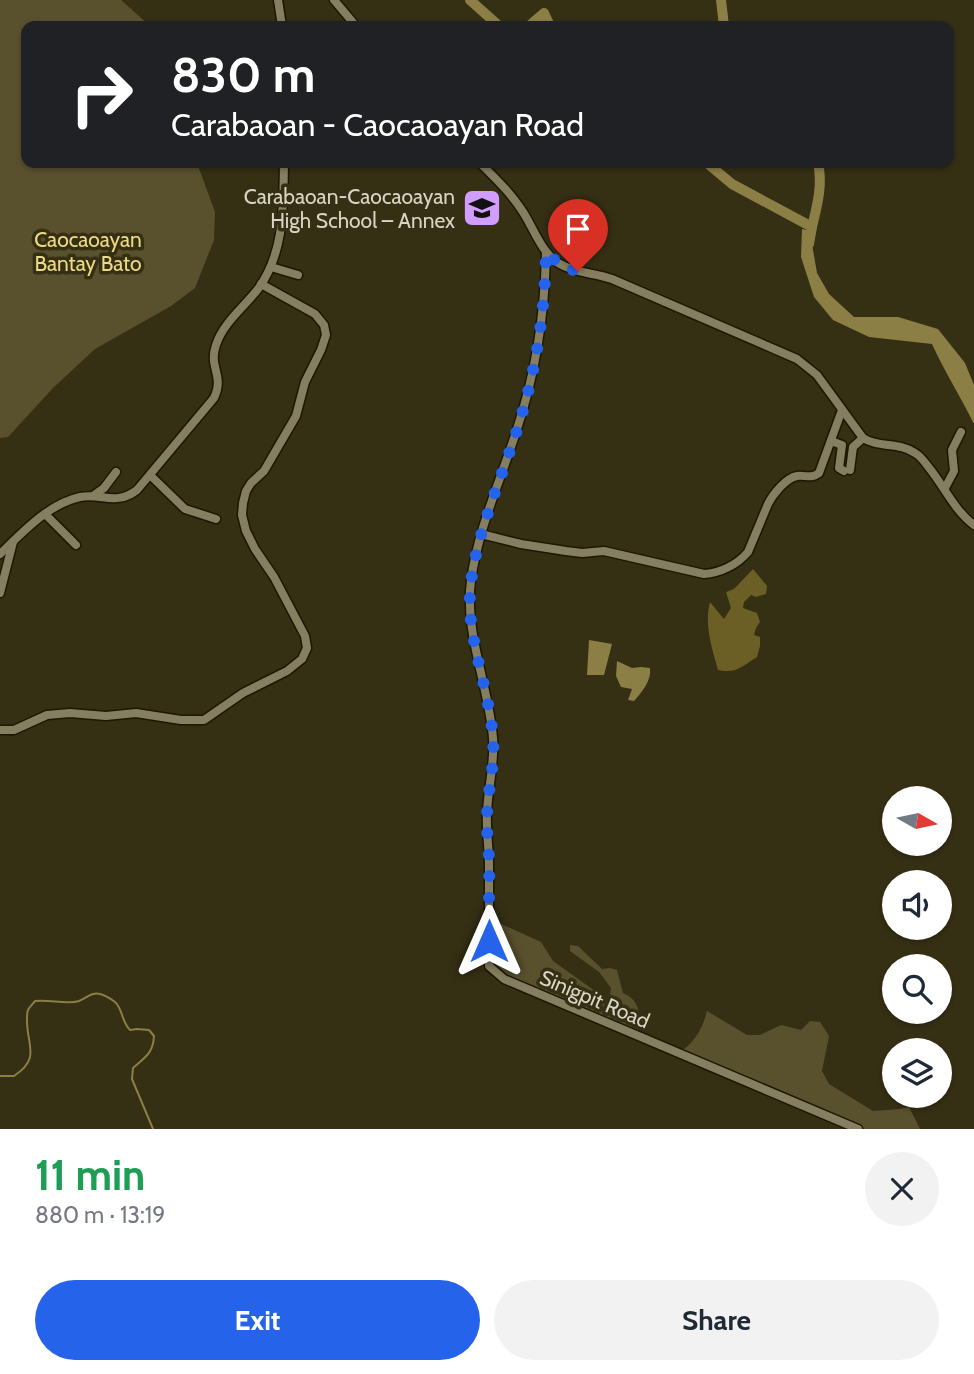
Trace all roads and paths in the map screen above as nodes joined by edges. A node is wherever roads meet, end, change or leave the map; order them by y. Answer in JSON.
{"nodes":[{"id":1,"x":278,"y":0,"type":"edge"},
{"id":2,"x":334,"y":0,"type":"edge"},
{"id":3,"x":281,"y":21,"type":"edge"},
{"id":4,"x":352,"y":21,"type":"edge"},
{"id":5,"x":284,"y":168,"type":"edge"},
{"id":6,"x":485,"y":168,"type":"edge"},
{"id":7,"x":546,"y":252,"type":"junction"},
{"id":8,"x":271,"y":267,"type":"junction"},
{"id":9,"x":298,"y":275,"type":"dead end"},
{"id":10,"x":261,"y":284,"type":"junction"},
{"id":11,"x":842,"y":410,"type":"junction"},
{"id":12,"x":961,"y":432,"type":"dead end"},
{"id":13,"x":863,"y":438,"type":"junction"},
{"id":14,"x":831,"y":441,"type":"junction"},
{"id":15,"x":116,"y":472,"type":"dead end"},
{"id":16,"x":150,"y":475,"type":"junction"},
{"id":17,"x":945,"y":488,"type":"junction"},
{"id":18,"x":93,"y":496,"type":"junction"},
{"id":19,"x":45,"y":514,"type":"junction"},
{"id":20,"x":215,"y":519,"type":"dead end"},
{"id":21,"x":974,"y":525,"type":"edge"},
{"id":22,"x":481,"y":534,"type":"junction"},
{"id":23,"x":13,"y":542,"type":"junction"},
{"id":24,"x":76,"y":545,"type":"dead end"},
{"id":25,"x":0,"y":554,"type":"edge"},
{"id":26,"x":0,"y":593,"type":"edge"},
{"id":27,"x":0,"y":730,"type":"edge"},
{"id":28,"x":858,"y":1129,"type":"edge"}],
"edges":[{"from":1,"to":3,"type":"street"},
{"from":2,"to":4,"type":"street"},
{"from":5,"to":8,"type":"street"},
{"from":6,"to":7,"type":"street"},
{"from":7,"to":11,"type":"street"},
{"from":7,"to":22,"type":"street","name":"Sinigpit Road"},
{"from":8,"to":9,"type":"street"},
{"from":8,"to":10,"type":"street"},
{"from":10,"to":16,"type":"street"},
{"from":10,"to":27,"type":"street"},
{"from":11,"to":13,"type":"street"},
{"from":11,"to":14,"type":"street"},
{"from":12,"to":17,"type":"street"},
{"from":13,"to":14,"type":"street"},
{"from":13,"to":17,"type":"street"},
{"from":14,"to":22,"type":"street"},
{"from":15,"to":18,"type":"street"},
{"from":16,"to":18,"type":"street"},
{"from":16,"to":20,"type":"street"},
{"from":17,"to":21,"type":"street"},
{"from":18,"to":19,"type":"street"},
{"from":19,"to":23,"type":"street"},
{"from":19,"to":24,"type":"street"},
{"from":22,"to":28,"type":"street","name":"Sinigpit Road"},
{"from":23,"to":25,"type":"street"},
{"from":23,"to":26,"type":"street"}]}
